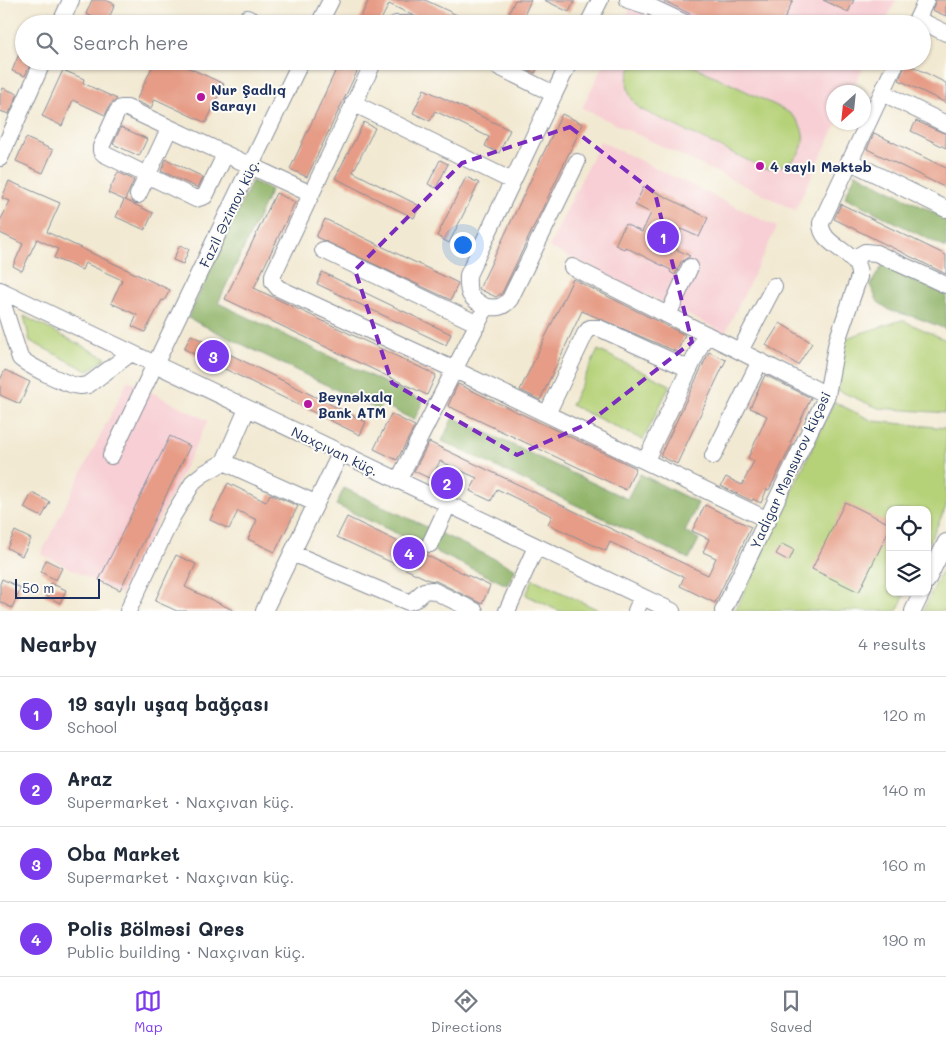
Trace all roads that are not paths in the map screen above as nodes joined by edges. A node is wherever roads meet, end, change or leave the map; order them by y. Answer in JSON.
{"nodes":[{"id":1,"x":71,"y":0,"type":"edge"},
{"id":2,"x":331,"y":0,"type":"edge"},
{"id":3,"x":600,"y":0,"type":"edge"},
{"id":4,"x":628,"y":0,"type":"edge"},
{"id":5,"x":926,"y":0,"type":"edge"},
{"id":6,"x":64,"y":15,"type":"edge"},
{"id":7,"x":324,"y":15,"type":"edge"},
{"id":8,"x":592,"y":15,"type":"edge"},
{"id":9,"x":667,"y":15,"type":"edge"},
{"id":10,"x":919,"y":15,"type":"edge"},
{"id":11,"x":931,"y":27,"type":"edge"},
{"id":12,"x":946,"y":33,"type":"edge"},
{"id":13,"x":39,"y":70,"type":"edge"},
{"id":14,"x":297,"y":70,"type":"edge"},
{"id":15,"x":370,"y":70,"type":"edge"},
{"id":16,"x":505,"y":70,"type":"edge"},
{"id":17,"x":566,"y":70,"type":"edge"},
{"id":18,"x":893,"y":70,"type":"edge"},
{"id":19,"x":883,"y":93,"type":"junction"},
{"id":20,"x":554,"y":94,"type":"junction"},
{"id":21,"x":353,"y":104,"type":"junction"},
{"id":22,"x":946,"y":124,"type":"edge"},
{"id":23,"x":169,"y":128,"type":"junction"},
{"id":24,"x":225,"y":155,"type":"junction"},
{"id":25,"x":0,"y":158,"type":"edge"},
{"id":26,"x":849,"y":161,"type":"junction"},
{"id":27,"x":578,"y":162,"type":"dead end"},
{"id":28,"x":251,"y":167,"type":"junction"},
{"id":29,"x":147,"y":175,"type":"junction"},
{"id":30,"x":512,"y":181,"type":"junction"},
{"id":31,"x":311,"y":194,"type":"junction"},
{"id":32,"x":138,"y":195,"type":"dead end"},
{"id":33,"x":946,"y":209,"type":"edge"},
{"id":34,"x":323,"y":250,"type":"dead end"},
{"id":35,"x":853,"y":259,"type":"junction"},
{"id":36,"x":690,"y":267,"type":"dead end"},
{"id":37,"x":572,"y":268,"type":"dead end"},
{"id":38,"x":946,"y":285,"type":"edge"},
{"id":39,"x":774,"y":286,"type":"dead end"},
{"id":40,"x":0,"y":290,"type":"edge"},
{"id":41,"x":0,"y":295,"type":"edge"},
{"id":42,"x":486,"y":306,"type":"junction"},
{"id":43,"x":668,"y":315,"type":"junction"},
{"id":44,"x":478,"y":324,"type":"junction"},
{"id":45,"x":706,"y":334,"type":"junction"},
{"id":46,"x":740,"y":351,"type":"junction"},
{"id":47,"x":131,"y":353,"type":"junction"},
{"id":48,"x":760,"y":361,"type":"junction"},
{"id":49,"x":155,"y":364,"type":"junction"},
{"id":50,"x":455,"y":370,"type":"junction"},
{"id":51,"x":689,"y":370,"type":"junction"},
{"id":52,"x":827,"y":395,"type":"junction"},
{"id":53,"x":247,"y":409,"type":"junction"},
{"id":54,"x":547,"y":414,"type":"junction"},
{"id":55,"x":340,"y":454,"type":"junction"},
{"id":56,"x":111,"y":456,"type":"dead end"},
{"id":57,"x":713,"y":456,"type":"dead end"},
{"id":58,"x":646,"y":460,"type":"junction"},
{"id":59,"x":224,"y":462,"type":"junction"},
{"id":60,"x":398,"y":481,"type":"junction"},
{"id":61,"x":315,"y":503,"type":"junction"},
{"id":62,"x":448,"y":505,"type":"junction"},
{"id":63,"x":768,"y":520,"type":"junction"},
{"id":64,"x":946,"y":542,"type":"edge"},
{"id":65,"x":430,"y":544,"type":"dead end"},
{"id":66,"x":536,"y":547,"type":"junction"},
{"id":67,"x":292,"y":553,"type":"junction"},
{"id":68,"x":931,"y":573,"type":"edge"},
{"id":69,"x":920,"y":596,"type":"edge"},
{"id":70,"x":639,"y":604,"type":"edge"},
{"id":71,"x":128,"y":611,"type":"edge"},
{"id":72,"x":264,"y":611,"type":"edge"},
{"id":73,"x":475,"y":611,"type":"edge"},
{"id":74,"x":507,"y":611,"type":"edge"},
{"id":75,"x":672,"y":611,"type":"edge"},
{"id":76,"x":723,"y":611,"type":"edge"},
{"id":77,"x":913,"y":611,"type":"edge"}],
"edges":[{"from":1,"to":6,"type":"street"},
{"from":2,"to":7,"type":"street"},
{"from":3,"to":8,"type":"street"},
{"from":4,"to":9,"type":"street"},
{"from":5,"to":10,"type":"street"},
{"from":11,"to":12,"type":"street"},
{"from":13,"to":25,"type":"street"},
{"from":14,"to":28,"type":"street","name":"Fazil Əzimov küç."},
{"from":15,"to":21,"type":"street"},
{"from":16,"to":20,"type":"street"},
{"from":17,"to":20,"type":"street"},
{"from":18,"to":19,"type":"street"},
{"from":19,"to":22,"type":"street"},
{"from":19,"to":26,"type":"street"},
{"from":20,"to":30,"type":"street"},
{"from":21,"to":30,"type":"street"},
{"from":21,"to":31,"type":"street"},
{"from":23,"to":24,"type":"street"},
{"from":23,"to":29,"type":"street"},
{"from":23,"to":29,"type":"street"},
{"from":24,"to":28,"type":"street"},
{"from":24,"to":29,"type":"street"},
{"from":26,"to":33,"type":"street"},
{"from":26,"to":35,"type":"street"},
{"from":27,"to":42,"type":"street"},
{"from":28,"to":31,"type":"street"},
{"from":28,"to":49,"type":"street","name":"Fazil Əzimov küç."},
{"from":29,"to":32,"type":"street"},
{"from":30,"to":42,"type":"street"},
{"from":31,"to":50,"type":"street"},
{"from":34,"to":44,"type":"street"},
{"from":35,"to":38,"type":"street"},
{"from":35,"to":52,"type":"street","name":"Yadigar Mənsurov küçəsi"},
{"from":36,"to":43,"type":"street"},
{"from":37,"to":43,"type":"street"},
{"from":39,"to":46,"type":"street"},
{"from":40,"to":47,"type":"street","name":"Naxçıvan küç."},
{"from":41,"to":47,"type":"street"},
{"from":42,"to":44,"type":"street"},
{"from":43,"to":45,"type":"street"},
{"from":44,"to":50,"type":"street"},
{"from":45,"to":46,"type":"street"},
{"from":45,"to":51,"type":"street"},
{"from":46,"to":48,"type":"street"},
{"from":47,"to":49,"type":"street","name":"Naxçıvan küç."},
{"from":48,"to":52,"type":"street"},
{"from":48,"to":57,"type":"street"},
{"from":49,"to":53,"type":"street","name":"Naxçıvan küç."},
{"from":49,"to":56,"type":"street","name":"Fazil Əzimov küç."},
{"from":50,"to":54,"type":"street"},
{"from":50,"to":60,"type":"street"},
{"from":51,"to":54,"type":"street"},
{"from":51,"to":58,"type":"street"},
{"from":52,"to":63,"type":"street","name":"Yadigar Mənsurov küçəsi"},
{"from":53,"to":55,"type":"street","name":"Naxçıvan küç."},
{"from":53,"to":59,"type":"street"},
{"from":54,"to":58,"type":"street"},
{"from":55,"to":60,"type":"street","name":"Naxçıvan küç."},
{"from":55,"to":61,"type":"street"},
{"from":58,"to":63,"type":"street"},
{"from":59,"to":61,"type":"street"},
{"from":59,"to":71,"type":"street"},
{"from":60,"to":62,"type":"street","name":"Naxçıvan küç."},
{"from":61,"to":67,"type":"street"},
{"from":62,"to":65,"type":"street"},
{"from":62,"to":66,"type":"street","name":"Naxçıvan küç."},
{"from":63,"to":76,"type":"street","name":"Yadigar Mənsurov küçəsi"},
{"from":64,"to":68,"type":"street"},
{"from":66,"to":70,"type":"street","name":"Naxçıvan küç."},
{"from":66,"to":74,"type":"street"},
{"from":67,"to":72,"type":"street"},
{"from":67,"to":73,"type":"street"},
{"from":69,"to":77,"type":"street"},
{"from":70,"to":75,"type":"street","name":"Naxçıvan küç."}]}
